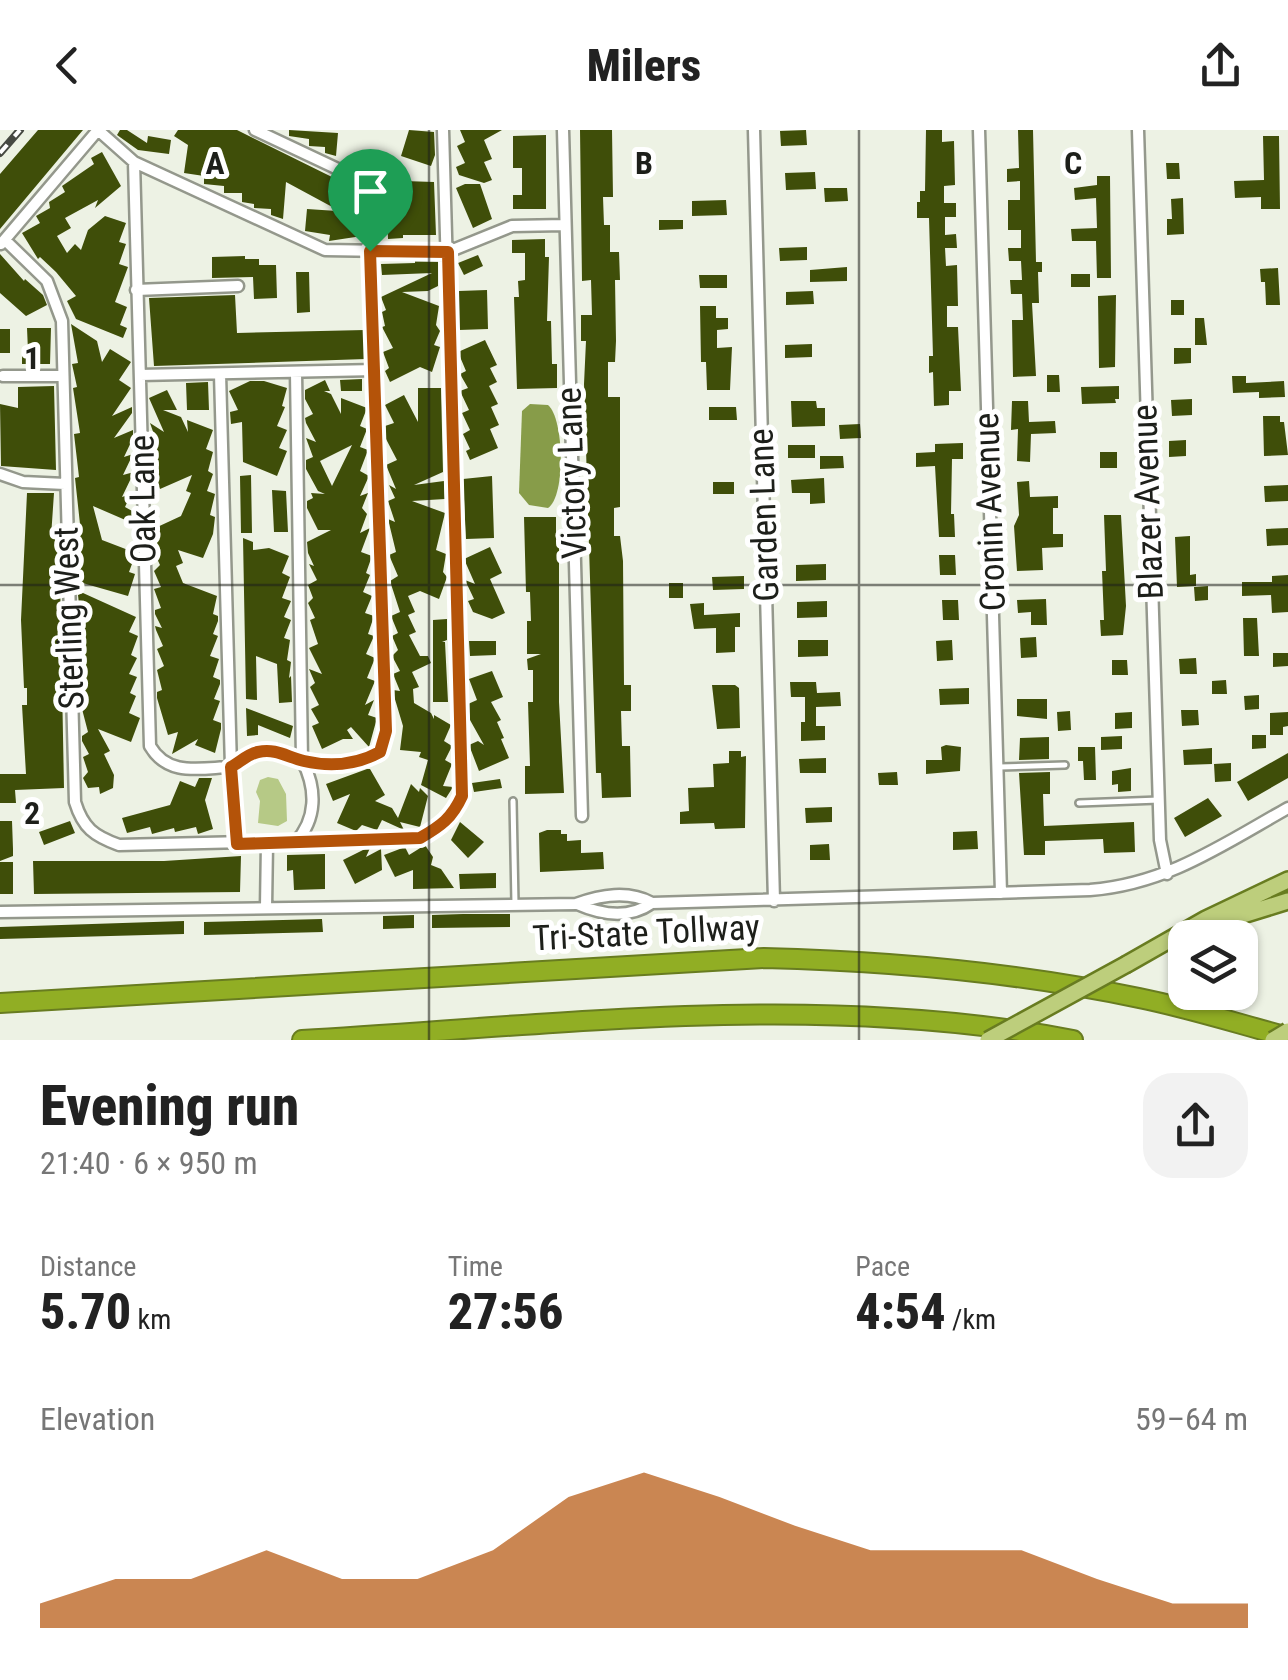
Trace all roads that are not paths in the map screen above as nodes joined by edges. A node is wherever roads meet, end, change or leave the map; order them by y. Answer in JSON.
{"nodes":[{"id":1,"x":98,"y":130,"type":"edge"},
{"id":2,"x":255,"y":130,"type":"edge"},
{"id":3,"x":443,"y":130,"type":"edge"},
{"id":4,"x":563,"y":130,"type":"edge"},
{"id":5,"x":754,"y":130,"type":"edge"},
{"id":6,"x":979,"y":130,"type":"edge"},
{"id":7,"x":1138,"y":130,"type":"edge"},
{"id":8,"x":134,"y":162,"type":"junction"},
{"id":9,"x":565,"y":225,"type":"junction"},
{"id":10,"x":2,"y":243,"type":"edge"},
{"id":11,"x":370,"y":251,"type":"junction"},
{"id":12,"x":448,"y":252,"type":"junction"},
{"id":13,"x":238,"y":286,"type":"dead end"},
{"id":14,"x":136,"y":290,"type":"junction"},
{"id":15,"x":376,"y":370,"type":"junction"},
{"id":16,"x":296,"y":373,"type":"junction"},
{"id":17,"x":220,"y":374,"type":"junction"},
{"id":18,"x":140,"y":375,"type":"junction"},
{"id":19,"x":3,"y":376,"type":"dead end"},
{"id":20,"x":62,"y":376,"type":"junction"},
{"id":21,"x":0,"y":474,"type":"edge"},
{"id":22,"x":65,"y":484,"type":"junction"},
{"id":23,"x":302,"y":760,"type":"junction"},
{"id":24,"x":1065,"y":765,"type":"dead end"},
{"id":25,"x":231,"y":767,"type":"junction"},
{"id":26,"x":997,"y":767,"type":"junction"},
{"id":27,"x":1159,"y":800,"type":"junction"},
{"id":28,"x":513,"y":801,"type":"dead end"},
{"id":29,"x":1078,"y":802,"type":"dead end"},
{"id":30,"x":1288,"y":808,"type":"edge"},
{"id":31,"x":582,"y":816,"type":"dead end"},
{"id":32,"x":295,"y":843,"type":"junction"},
{"id":33,"x":237,"y":844,"type":"junction"},
{"id":34,"x":267,"y":844,"type":"junction"},
{"id":35,"x":1166,"y":874,"type":"junction"},
{"id":36,"x":1288,"y":880,"type":"edge"},
{"id":37,"x":1001,"y":893,"type":"junction"},
{"id":38,"x":774,"y":901,"type":"junction"},
{"id":39,"x":1288,"y":901,"type":"edge"},
{"id":40,"x":652,"y":903,"type":"junction"},
{"id":41,"x":516,"y":904,"type":"junction"},
{"id":42,"x":576,"y":904,"type":"junction"},
{"id":43,"x":266,"y":907,"type":"junction"},
{"id":44,"x":0,"y":912,"type":"edge"},
{"id":45,"x":1229,"y":920,"type":"edge"},
{"id":46,"x":1166,"y":945,"type":"joint"},
{"id":47,"x":0,"y":1003,"type":"edge"},
{"id":48,"x":482,"y":1030,"type":"junction"},
{"id":49,"x":1288,"y":1034,"type":"edge"},
{"id":50,"x":302,"y":1040,"type":"edge"},
{"id":51,"x":442,"y":1040,"type":"edge"},
{"id":52,"x":988,"y":1040,"type":"edge"},
{"id":53,"x":1073,"y":1040,"type":"edge"},
{"id":54,"x":1273,"y":1040,"type":"edge"}],
"edges":[{"from":1,"to":8,"type":"street"},
{"from":1,"to":10,"type":"street"},
{"from":2,"to":11,"type":"street"},
{"from":3,"to":12,"type":"street"},
{"from":4,"to":9,"type":"street","name":"Victory Lane"},
{"from":5,"to":38,"type":"street","name":"Garden Lane"},
{"from":6,"to":26,"type":"street","name":"Cronin Avenue"},
{"from":7,"to":27,"type":"street","name":"Blazer Avenue"},
{"from":8,"to":11,"type":"street"},
{"from":8,"to":14,"type":"street","name":"Oak Lane"},
{"from":9,"to":12,"type":"street"},
{"from":9,"to":31,"type":"street","name":"Victory Lane"},
{"from":10,"to":20,"type":"street","name":"Sterling West"},
{"from":11,"to":12,"type":"street"},
{"from":11,"to":15,"type":"street"},
{"from":12,"to":32,"type":"street"},
{"from":13,"to":14,"type":"street"},
{"from":14,"to":18,"type":"street","name":"Oak Lane"},
{"from":15,"to":16,"type":"street"},
{"from":15,"to":23,"type":"street"},
{"from":16,"to":17,"type":"street"},
{"from":16,"to":23,"type":"street"},
{"from":17,"to":18,"type":"street"},
{"from":17,"to":25,"type":"street"},
{"from":18,"to":25,"type":"street","name":"Oak Lane"},
{"from":19,"to":20,"type":"street"},
{"from":20,"to":22,"type":"street","name":"Sterling West"},
{"from":21,"to":22,"type":"street"},
{"from":22,"to":33,"type":"street","name":"Sterling West"},
{"from":23,"to":25,"type":"street"},
{"from":23,"to":32,"type":"street"},
{"from":24,"to":26,"type":"lane"},
{"from":25,"to":33,"type":"street"},
{"from":26,"to":37,"type":"street","name":"Cronin Avenue"},
{"from":27,"to":29,"type":"lane"},
{"from":27,"to":35,"type":"street","name":"Blazer Avenue"},
{"from":28,"to":41,"type":"lane"},
{"from":30,"to":35,"type":"street"},
{"from":32,"to":34,"type":"street"},
{"from":33,"to":34,"type":"street","name":"Sterling West"},
{"from":34,"to":43,"type":"street"},
{"from":35,"to":37,"type":"street"},
{"from":36,"to":46,"type":"main road"},
{"from":37,"to":38,"type":"street"},
{"from":38,"to":40,"type":"street"},
{"from":39,"to":45,"type":"main road"},
{"from":40,"to":42,"type":"street"},
{"from":40,"to":42,"type":"street"},
{"from":41,"to":42,"type":"street"},
{"from":41,"to":43,"type":"street"},
{"from":43,"to":44,"type":"street"},
{"from":46,"to":52,"type":"main road","bridge":true},
{"from":47,"to":49,"type":"highway","name":"Tri-State Tollway"},
{"from":48,"to":50,"type":"highway"},
{"from":48,"to":51,"type":"highway"},
{"from":48,"to":53,"type":"highway"},
{"from":49,"to":54,"type":"main road","bridge":true}]}
